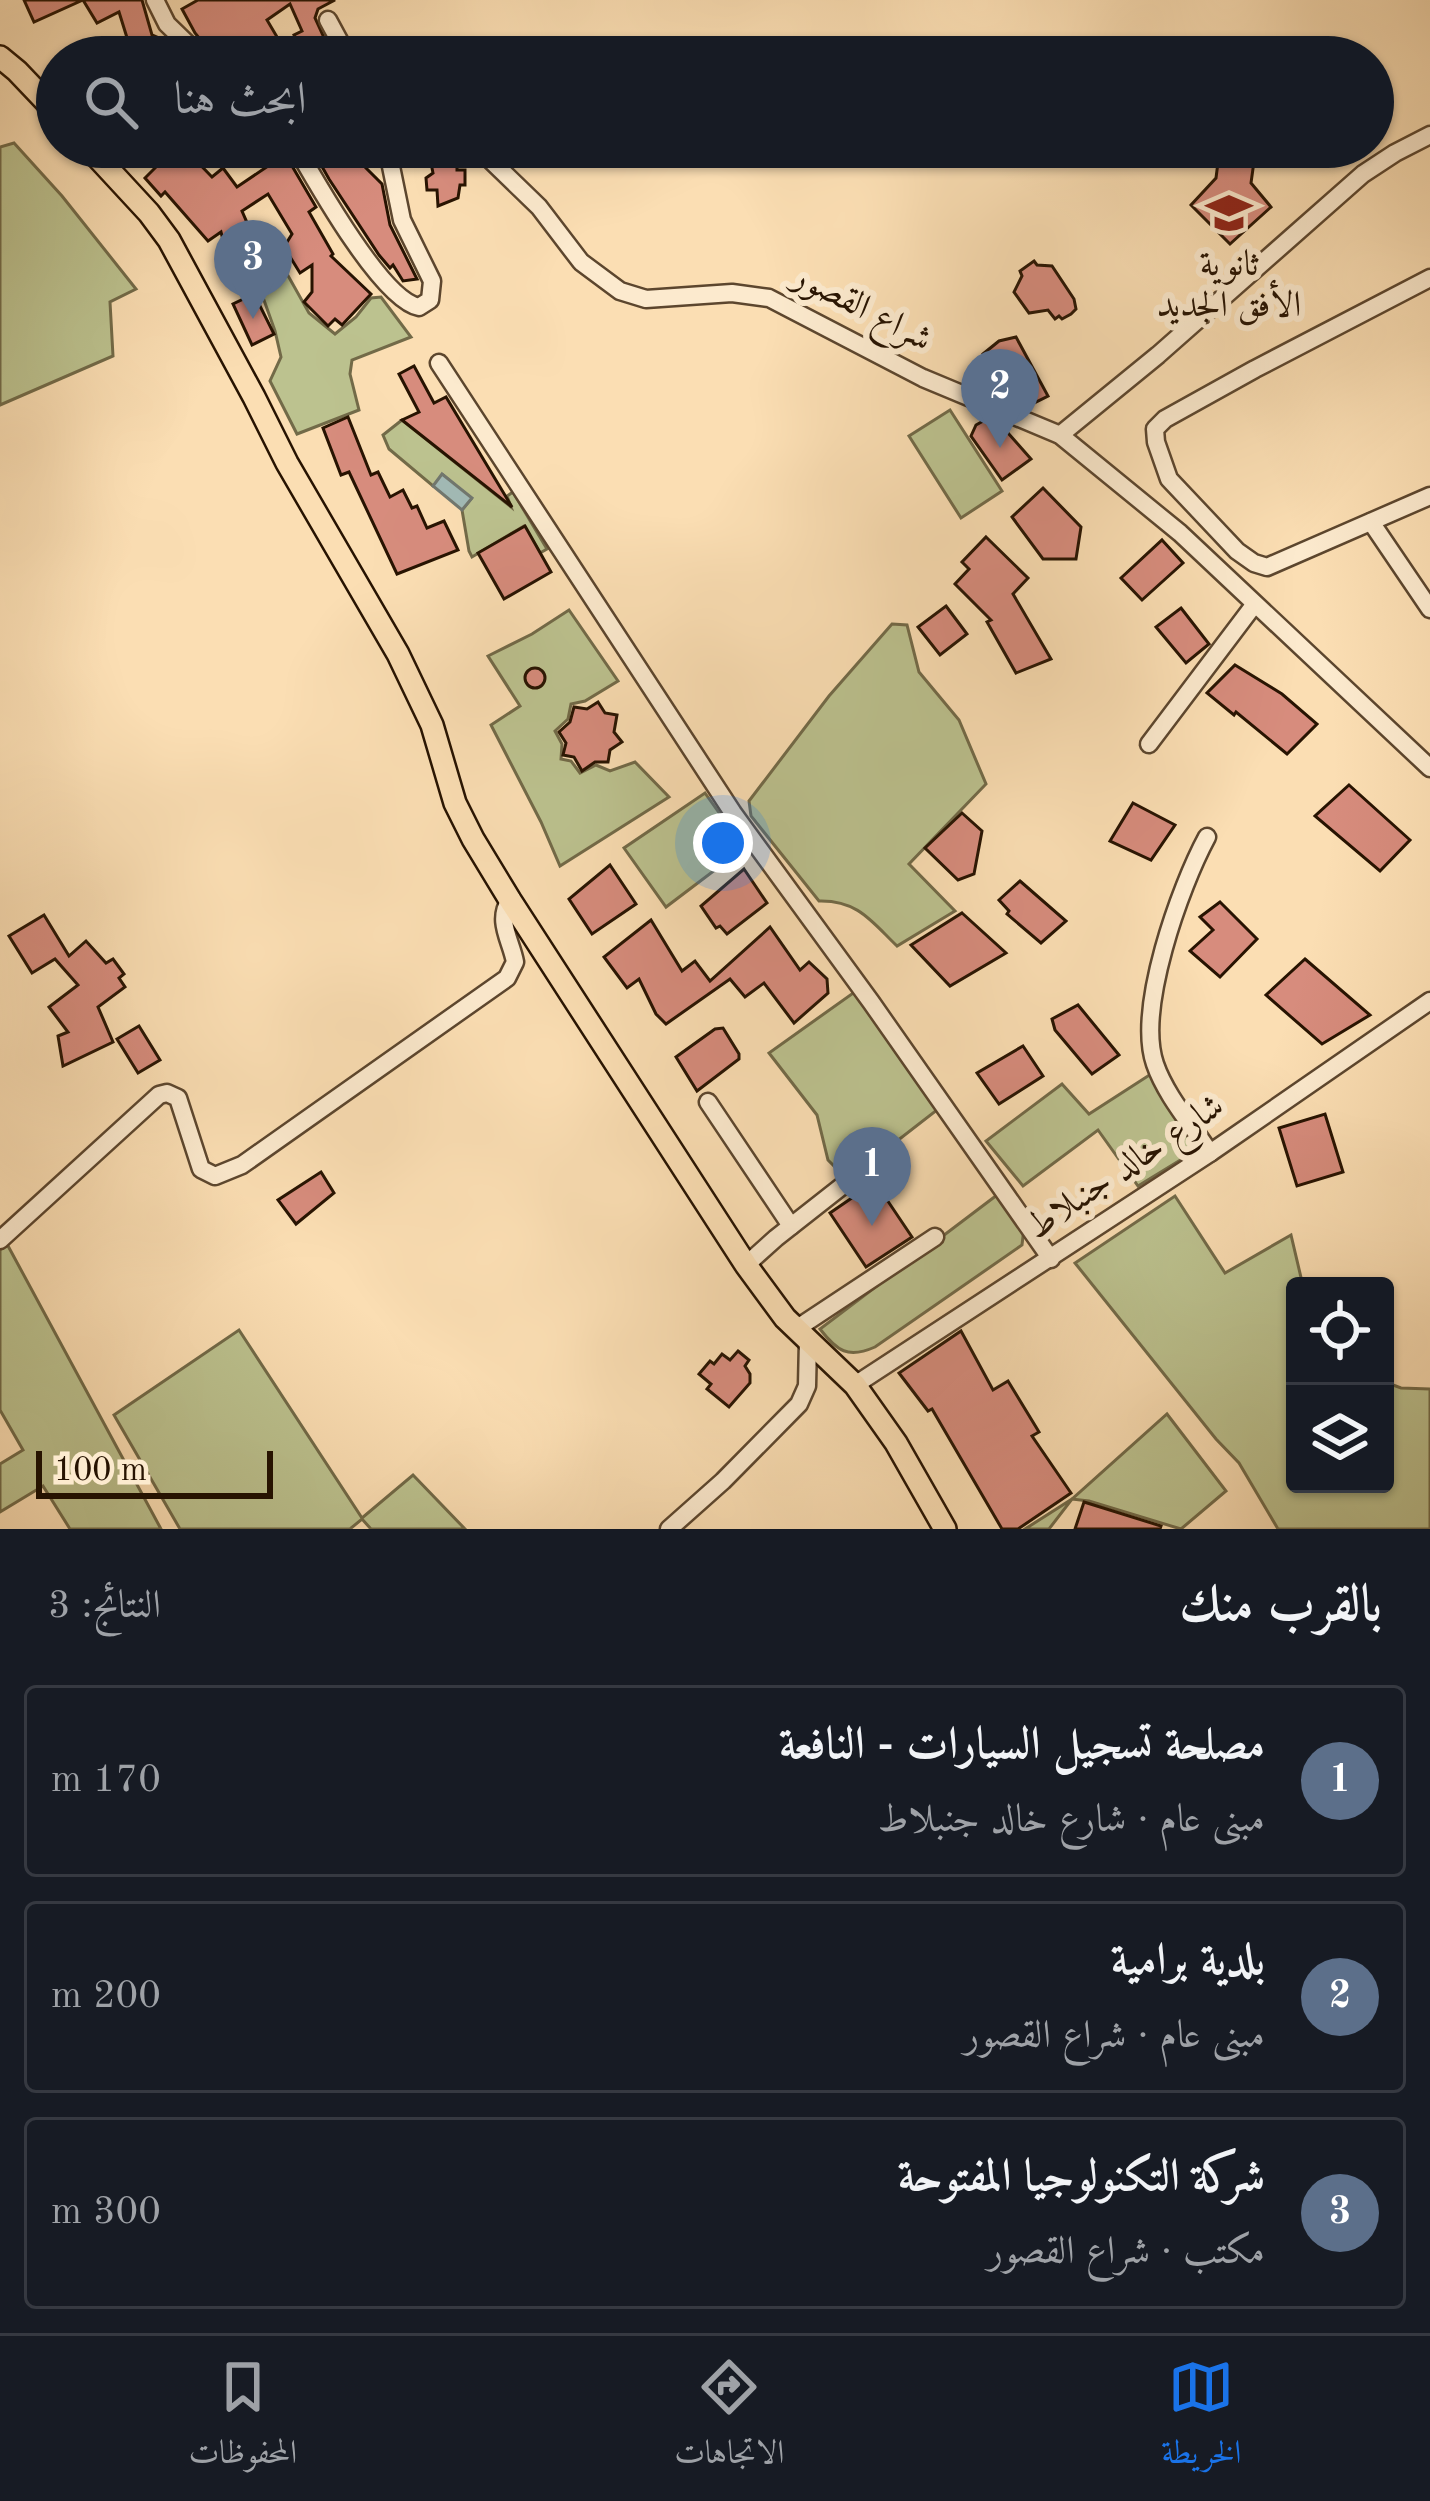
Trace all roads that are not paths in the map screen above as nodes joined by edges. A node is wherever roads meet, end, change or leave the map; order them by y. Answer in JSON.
{"nodes":[{"id":1,"x":155,"y":0,"type":"edge"},
{"id":2,"x":328,"y":20,"type":"dead end"},
{"id":3,"x":179,"y":36,"type":"edge"},
{"id":4,"x":335,"y":36,"type":"edge"},
{"id":5,"x":0,"y":57,"type":"edge"},
{"id":6,"x":36,"y":91,"type":"edge"},
{"id":7,"x":1430,"y":135,"type":"edge"},
{"id":8,"x":1394,"y":154,"type":"edge"},
{"id":9,"x":107,"y":168,"type":"edge"},
{"id":10,"x":309,"y":168,"type":"edge"},
{"id":11,"x":391,"y":168,"type":"edge"},
{"id":12,"x":499,"y":168,"type":"edge"},
{"id":13,"x":1372,"y":168,"type":"edge"},
{"id":14,"x":1430,"y":278,"type":"edge"},
{"id":15,"x":439,"y":363,"type":"dead end"},
{"id":16,"x":1060,"y":435,"type":"junction"},
{"id":17,"x":1430,"y":496,"type":"edge"},
{"id":18,"x":1371,"y":522,"type":"junction"},
{"id":19,"x":1254,"y":605,"type":"junction"},
{"id":20,"x":1430,"y":609,"type":"edge"},
{"id":21,"x":1149,"y":744,"type":"dead end"},
{"id":22,"x":1430,"y":768,"type":"edge"},
{"id":23,"x":1207,"y":837,"type":"dead end"},
{"id":24,"x":510,"y":900,"type":"junction"},
{"id":25,"x":1430,"y":1001,"type":"edge"},
{"id":26,"x":708,"y":1102,"type":"dead end"},
{"id":27,"x":1210,"y":1153,"type":"junction"},
{"id":28,"x":846,"y":1184,"type":"dead end"},
{"id":29,"x":791,"y":1226,"type":"junction"},
{"id":30,"x":935,"y":1237,"type":"dead end"},
{"id":31,"x":0,"y":1240,"type":"edge"},
{"id":32,"x":1051,"y":1259,"type":"junction"},
{"id":33,"x":746,"y":1265,"type":"junction"},
{"id":34,"x":802,"y":1335,"type":"junction"},
{"id":35,"x":855,"y":1384,"type":"junction"},
{"id":36,"x":669,"y":1529,"type":"edge"},
{"id":37,"x":945,"y":1529,"type":"edge"}],
"edges":[{"from":1,"to":3,"type":"street"},
{"from":2,"to":4,"type":"street"},
{"from":5,"to":6,"type":"main road"},
{"from":7,"to":8,"type":"street"},
{"from":9,"to":24,"type":"main road"},
{"from":10,"to":11,"type":"street"},
{"from":12,"to":16,"type":"street","name":"شراع القصور"},
{"from":13,"to":16,"type":"street"},
{"from":14,"to":18,"type":"street"},
{"from":15,"to":32,"type":"street"},
{"from":16,"to":19,"type":"street","name":"شراع القصور"},
{"from":17,"to":18,"type":"street"},
{"from":18,"to":20,"type":"street"},
{"from":19,"to":21,"type":"street"},
{"from":19,"to":22,"type":"street","name":"شراع القصور"},
{"from":23,"to":27,"type":"street"},
{"from":24,"to":31,"type":"street"},
{"from":24,"to":33,"type":"main road"},
{"from":25,"to":27,"type":"street","name":"شارع خالد جنبلاط"},
{"from":26,"to":29,"type":"street"},
{"from":27,"to":32,"type":"street","name":"شارع خالد جنبلاط"},
{"from":28,"to":29,"type":"street"},
{"from":29,"to":33,"type":"street"},
{"from":30,"to":34,"type":"street"},
{"from":32,"to":35,"type":"street","name":"شارع خالد جنبلاط"},
{"from":33,"to":34,"type":"main road"},
{"from":34,"to":35,"type":"main road"},
{"from":34,"to":36,"type":"street"},
{"from":35,"to":37,"type":"main road"}]}
